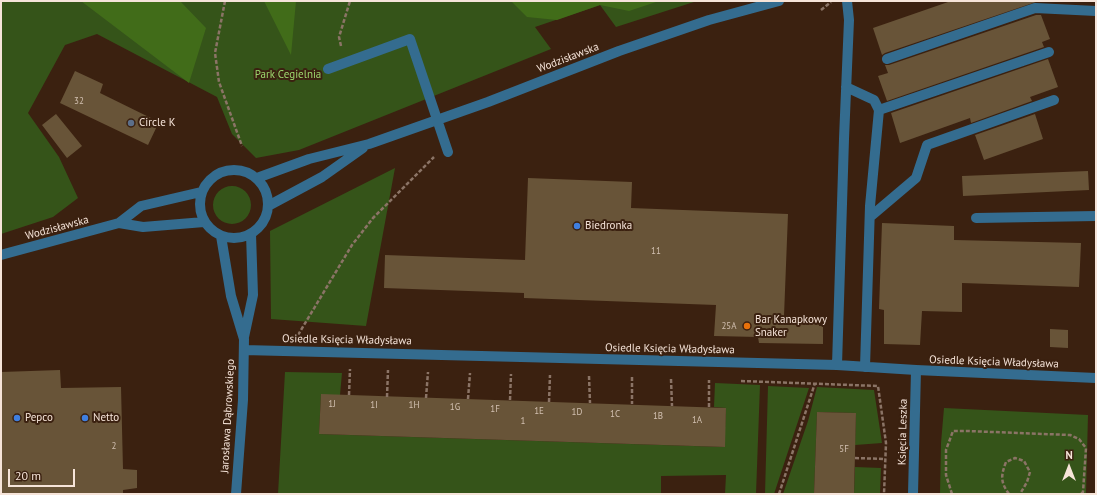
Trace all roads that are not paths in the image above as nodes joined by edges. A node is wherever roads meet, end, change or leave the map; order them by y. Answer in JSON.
{"nodes":[{"id":1,"x":779,"y":1,"type":"edge"},
{"id":2,"x":847,"y":1,"type":"edge"},
{"id":3,"x":1096,"y":11,"type":"edge"},
{"id":4,"x":1049,"y":52,"type":"dead end"},
{"id":5,"x":887,"y":59,"type":"dead end"},
{"id":6,"x":328,"y":68,"type":"dead end"},
{"id":7,"x":846,"y":87,"type":"junction"},
{"id":8,"x":1054,"y":100,"type":"dead end"},
{"id":9,"x":879,"y":110,"type":"junction"},
{"id":10,"x":437,"y":120,"type":"junction"},
{"id":11,"x":369,"y":144,"type":"junction"},
{"id":12,"x":448,"y":152,"type":"dead end"},
{"id":13,"x":257,"y":178,"type":"junction"},
{"id":14,"x":201,"y":192,"type":"junction"},
{"id":15,"x":268,"y":206,"type":"junction"},
{"id":16,"x":1096,"y":216,"type":"edge"},
{"id":17,"x":870,"y":217,"type":"junction"},
{"id":18,"x":976,"y":218,"type":"dead end"},
{"id":19,"x":204,"y":222,"type":"junction"},
{"id":20,"x":118,"y":223,"type":"junction"},
{"id":21,"x":252,"y":234,"type":"junction"},
{"id":22,"x":221,"y":236,"type":"junction"},
{"id":23,"x":1,"y":255,"type":"edge"},
{"id":24,"x":244,"y":339,"type":"junction"},
{"id":25,"x":244,"y":350,"type":"junction"},
{"id":26,"x":837,"y":365,"type":"junction"},
{"id":27,"x":865,"y":367,"type":"junction"},
{"id":28,"x":916,"y":370,"type":"junction"},
{"id":29,"x":1096,"y":378,"type":"edge"},
{"id":30,"x":236,"y":494,"type":"edge"},
{"id":31,"x":913,"y":494,"type":"edge"}],
"edges":[{"from":1,"to":10,"type":"street","name":"Wodzisławska"},
{"from":2,"to":7,"type":"street"},
{"from":3,"to":5,"type":"street"},
{"from":4,"to":9,"type":"street"},
{"from":6,"to":10,"type":"street"},
{"from":7,"to":9,"type":"street"},
{"from":7,"to":26,"type":"street"},
{"from":8,"to":17,"type":"street"},
{"from":9,"to":17,"type":"street"},
{"from":10,"to":11,"type":"street","name":"Wodzisławska"},
{"from":10,"to":12,"type":"street"},
{"from":11,"to":13,"type":"street","name":"Wodzisławska"},
{"from":11,"to":15,"type":"street","name":"Wodzisławska"},
{"from":13,"to":14,"type":"street"},
{"from":13,"to":15,"type":"street"},
{"from":14,"to":19,"type":"street"},
{"from":14,"to":20,"type":"street","name":"Wodzisławska"},
{"from":15,"to":21,"type":"street"},
{"from":16,"to":18,"type":"street"},
{"from":17,"to":27,"type":"street"},
{"from":19,"to":20,"type":"street","name":"Wodzisławska"},
{"from":19,"to":22,"type":"street"},
{"from":20,"to":23,"type":"street","name":"Wodzisławska"},
{"from":21,"to":22,"type":"street"},
{"from":21,"to":24,"type":"street","name":"Jarosława Dąbrowskiego"},
{"from":22,"to":24,"type":"street","name":"Jarosława Dąbrowskiego"},
{"from":24,"to":25,"type":"street","name":"Jarosława Dąbrowskiego"},
{"from":25,"to":26,"type":"street","name":"Osiedle Księcia Władysława"},
{"from":25,"to":30,"type":"street","name":"Jarosława Dąbrowskiego"},
{"from":26,"to":27,"type":"street","name":"Osiedle Księcia Władysława"},
{"from":27,"to":28,"type":"street","name":"Osiedle Księcia Władysława"},
{"from":28,"to":29,"type":"street","name":"Osiedle Księcia Władysława"},
{"from":28,"to":31,"type":"street","name":"Księcia Leszka"}]}
